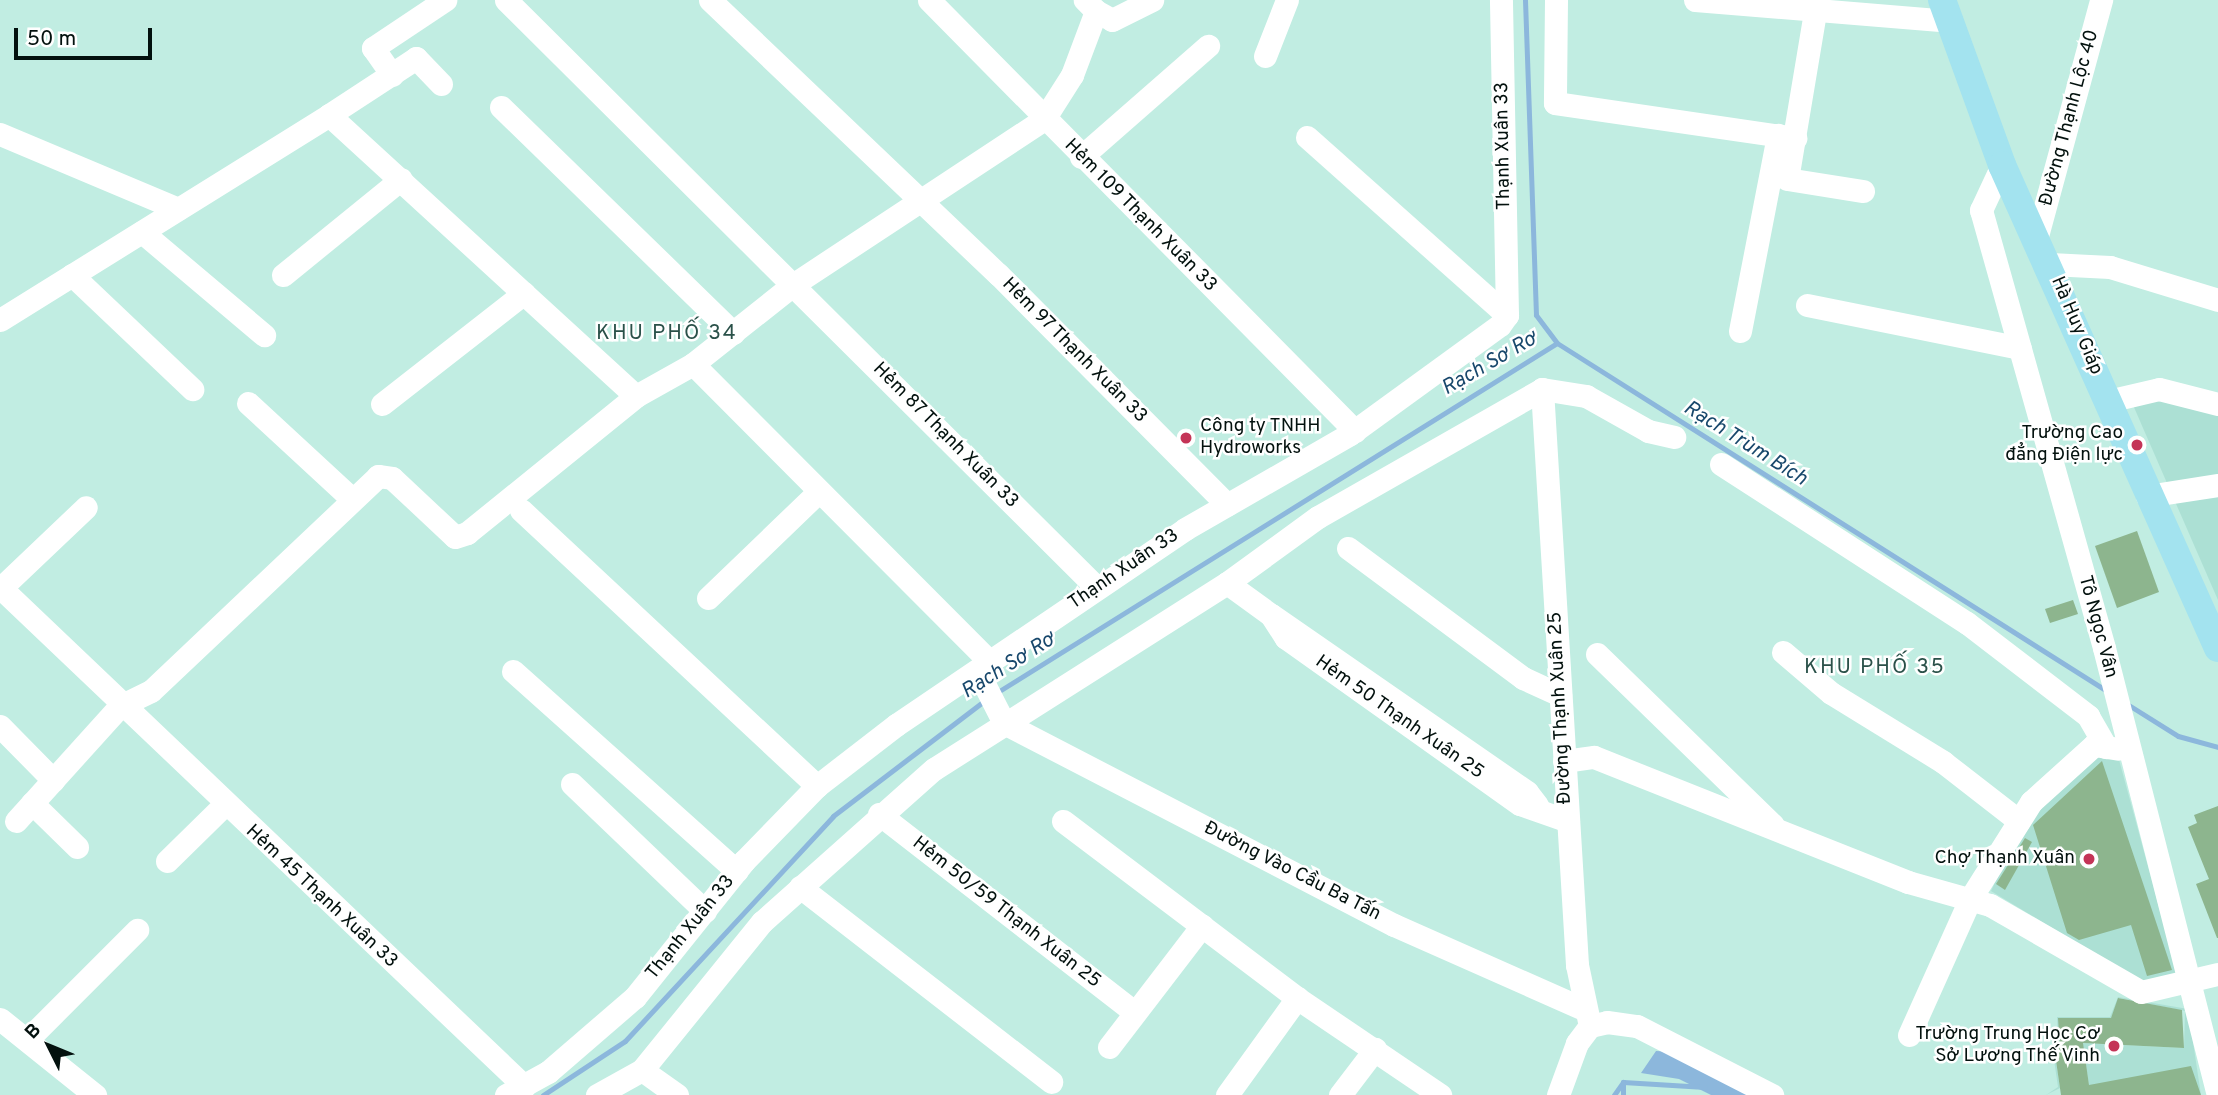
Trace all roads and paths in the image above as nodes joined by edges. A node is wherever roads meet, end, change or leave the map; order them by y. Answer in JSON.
{"nodes":[{"id":1,"x":445,"y":0,"type":"edge"},
{"id":2,"x":710,"y":0,"type":"edge"},
{"id":3,"x":929,"y":0,"type":"edge"},
{"id":4,"x":1152,"y":0,"type":"edge"},
{"id":5,"x":1287,"y":0,"type":"edge"},
{"id":6,"x":1501,"y":0,"type":"edge"},
{"id":7,"x":1556,"y":0,"type":"edge"},
{"id":8,"x":1695,"y":0,"type":"edge"},
{"id":9,"x":2101,"y":0,"type":"edge"},
{"id":10,"x":511,"y":2,"type":"edge"},
{"id":11,"x":1090,"y":6,"type":"edge"},
{"id":12,"x":1808,"y":8,"type":"edge"},
{"id":13,"x":1945,"y":10,"type":"edge"},
{"id":14,"x":1208,"y":46,"type":"dead end"},
{"id":15,"x":1265,"y":56,"type":"dead end"},
{"id":16,"x":391,"y":75,"type":"junction"},
{"id":17,"x":441,"y":84,"type":"dead end"},
{"id":18,"x":501,"y":107,"type":"dead end"},
{"id":19,"x":329,"y":115,"type":"junction"},
{"id":20,"x":1044,"y":119,"type":"junction"},
{"id":21,"x":0,"y":134,"type":"edge"},
{"id":22,"x":1786,"y":136,"type":"junction"},
{"id":23,"x":1307,"y":137,"type":"dead end"},
{"id":24,"x":1081,"y":157,"type":"junction"},
{"id":25,"x":2002,"y":165,"type":"junction"},
{"id":26,"x":401,"y":179,"type":"junction"},
{"id":27,"x":1863,"y":191,"type":"dead end"},
{"id":28,"x":920,"y":198,"type":"junction"},
{"id":29,"x":178,"y":209,"type":"junction"},
{"id":30,"x":142,"y":232,"type":"junction"},
{"id":31,"x":2036,"y":236,"type":"junction"},
{"id":32,"x":2050,"y":264,"type":"junction"},
{"id":33,"x":72,"y":275,"type":"junction"},
{"id":34,"x":283,"y":275,"type":"dead end"},
{"id":35,"x":794,"y":284,"type":"junction"},
{"id":36,"x":524,"y":293,"type":"junction"},
{"id":37,"x":2218,"y":300,"type":"edge"},
{"id":38,"x":1807,"y":305,"type":"dead end"},
{"id":39,"x":1507,"y":315,"type":"junction"},
{"id":40,"x":0,"y":320,"type":"edge"},
{"id":41,"x":1740,"y":331,"type":"dead end"},
{"id":42,"x":733,"y":333,"type":"junction"},
{"id":43,"x":264,"y":335,"type":"dead end"},
{"id":44,"x":2020,"y":348,"type":"junction"},
{"id":45,"x":693,"y":364,"type":"junction"},
{"id":46,"x":192,"y":389,"type":"dead end"},
{"id":47,"x":1542,"y":390,"type":"junction"},
{"id":48,"x":636,"y":396,"type":"junction"},
{"id":49,"x":2108,"y":401,"type":"junction"},
{"id":50,"x":248,"y":402,"type":"dead end"},
{"id":51,"x":382,"y":404,"type":"dead end"},
{"id":52,"x":2218,"y":404,"type":"edge"},
{"id":53,"x":1355,"y":430,"type":"junction"},
{"id":54,"x":1674,"y":437,"type":"dead end"},
{"id":55,"x":1721,"y":464,"type":"dead end"},
{"id":56,"x":2218,"y":485,"type":"edge"},
{"id":57,"x":819,"y":491,"type":"junction"},
{"id":58,"x":2147,"y":496,"type":"junction"},
{"id":59,"x":351,"y":498,"type":"junction"},
{"id":60,"x":1227,"y":505,"type":"junction"},
{"id":61,"x":86,"y":507,"type":"dead end"},
{"id":62,"x":521,"y":510,"type":"dead end"},
{"id":63,"x":1348,"y":548,"type":"dead end"},
{"id":64,"x":1227,"y":583,"type":"junction"},
{"id":65,"x":1096,"y":587,"type":"junction"},
{"id":66,"x":1,"y":588,"type":"edge"},
{"id":67,"x":708,"y":598,"type":"dead end"},
{"id":68,"x":2218,"y":648,"type":"edge"},
{"id":69,"x":1783,"y":652,"type":"dead end"},
{"id":70,"x":1597,"y":654,"type":"dead end"},
{"id":71,"x":985,"y":668,"type":"junction"},
{"id":72,"x":513,"y":671,"type":"dead end"},
{"id":73,"x":1560,"y":695,"type":"junction"},
{"id":74,"x":120,"y":706,"type":"junction"},
{"id":75,"x":1004,"y":723,"type":"junction"},
{"id":76,"x":0,"y":726,"type":"edge"},
{"id":77,"x":2119,"y":745,"type":"junction"},
{"id":78,"x":1564,"y":761,"type":"junction"},
{"id":79,"x":53,"y":780,"type":"junction"},
{"id":80,"x":572,"y":784,"type":"dead end"},
{"id":81,"x":817,"y":786,"type":"junction"},
{"id":82,"x":32,"y":803,"type":"junction"},
{"id":83,"x":224,"y":805,"type":"junction"},
{"id":84,"x":879,"y":814,"type":"junction"},
{"id":85,"x":16,"y":821,"type":"dead end"},
{"id":86,"x":1063,"y":821,"type":"dead end"},
{"id":87,"x":1568,"y":821,"type":"junction"},
{"id":88,"x":2019,"y":821,"type":"junction"},
{"id":89,"x":1781,"y":833,"type":"junction"},
{"id":90,"x":77,"y":848,"type":"dead end"},
{"id":91,"x":167,"y":861,"type":"dead end"},
{"id":92,"x":737,"y":871,"type":"junction"},
{"id":93,"x":800,"y":887,"type":"junction"},
{"id":94,"x":1970,"y":899,"type":"junction"},
{"id":95,"x":705,"y":911,"type":"junction"},
{"id":96,"x":1202,"y":926,"type":"junction"},
{"id":97,"x":137,"y":930,"type":"dead end"},
{"id":98,"x":2218,"y":974,"type":"edge"},
{"id":99,"x":2188,"y":985,"type":"junction"},
{"id":100,"x":1297,"y":998,"type":"junction"},
{"id":101,"x":1133,"y":1012,"type":"junction"},
{"id":102,"x":1588,"y":1018,"type":"junction"},
{"id":103,"x":0,"y":1019,"type":"edge"},
{"id":104,"x":1909,"y":1035,"type":"dead end"},
{"id":105,"x":27,"y":1040,"type":"junction"},
{"id":106,"x":1110,"y":1047,"type":"dead end"},
{"id":107,"x":1375,"y":1049,"type":"junction"},
{"id":108,"x":642,"y":1070,"type":"junction"},
{"id":109,"x":1051,"y":1083,"type":"dead end"},
{"id":110,"x":515,"y":1090,"type":"edge"},
{"id":111,"x":95,"y":1095,"type":"edge"},
{"id":112,"x":597,"y":1095,"type":"edge"},
{"id":113,"x":677,"y":1095,"type":"edge"},
{"id":114,"x":1227,"y":1095,"type":"edge"},
{"id":115,"x":1340,"y":1095,"type":"edge"},
{"id":116,"x":1440,"y":1095,"type":"edge"},
{"id":117,"x":1558,"y":1095,"type":"edge"},
{"id":118,"x":1772,"y":1095,"type":"edge"},
{"id":119,"x":2218,"y":1095,"type":"edge"}],
"edges":[{"from":1,"to":16,"type":"street"},
{"from":2,"to":28,"type":"street","name":"Hẻm 97 Thạnh Xuân 33"},
{"from":3,"to":20,"type":"street","name":"Hẻm 109 Thạnh Xuân 33"},
{"from":4,"to":11,"type":"street"},
{"from":5,"to":15,"type":"street"},
{"from":6,"to":39,"type":"street","name":"Thạnh Xuân 33"},
{"from":7,"to":22,"type":"street"},
{"from":8,"to":12,"type":"street"},
{"from":9,"to":31,"type":"street","name":"Đường Thạnh Lộc 40"},
{"from":10,"to":35,"type":"street","name":"Hẻm 87 Thạnh Xuân 33"},
{"from":11,"to":20,"type":"street"},
{"from":12,"to":13,"type":"street"},
{"from":12,"to":22,"type":"street"},
{"from":13,"to":25,"type":"main road","name":"Hà Huy Giáp"},
{"from":14,"to":24,"type":"street"},
{"from":16,"to":17,"type":"street"},
{"from":16,"to":19,"type":"street"},
{"from":18,"to":42,"type":"street"},
{"from":19,"to":26,"type":"street"},
{"from":19,"to":29,"type":"street"},
{"from":20,"to":24,"type":"street","name":"Hẻm 109 Thạnh Xuân 33"},
{"from":20,"to":28,"type":"street"},
{"from":21,"to":29,"type":"street"},
{"from":22,"to":27,"type":"street"},
{"from":22,"to":41,"type":"street"},
{"from":23,"to":39,"type":"street"},
{"from":24,"to":53,"type":"street","name":"Hẻm 109 Thạnh Xuân 33"},
{"from":25,"to":31,"type":"main road","name":"Hà Huy Giáp"},
{"from":25,"to":44,"type":"street","name":"Tô Ngọc Vân"},
{"from":26,"to":34,"type":"street"},
{"from":26,"to":36,"type":"street"},
{"from":28,"to":35,"type":"street"},
{"from":28,"to":60,"type":"street","name":"Hẻm 97 Thạnh Xuân 33"},
{"from":29,"to":30,"type":"street"},
{"from":30,"to":33,"type":"street"},
{"from":30,"to":43,"type":"street"},
{"from":31,"to":32,"type":"main road","name":"Hà Huy Giáp"},
{"from":32,"to":37,"type":"street"},
{"from":32,"to":49,"type":"main road","name":"Hà Huy Giáp"},
{"from":33,"to":40,"type":"street"},
{"from":33,"to":46,"type":"street"},
{"from":35,"to":42,"type":"street"},
{"from":35,"to":65,"type":"street","name":"Hẻm 87 Thạnh Xuân 33"},
{"from":36,"to":48,"type":"street"},
{"from":36,"to":51,"type":"street"},
{"from":38,"to":44,"type":"street"},
{"from":39,"to":53,"type":"street","name":"Thạnh Xuân 33"},
{"from":42,"to":45,"type":"street"},
{"from":44,"to":77,"type":"street","name":"Tô Ngọc Vân"},
{"from":45,"to":48,"type":"street"},
{"from":45,"to":57,"type":"street"},
{"from":47,"to":54,"type":"street"},
{"from":47,"to":64,"type":"street"},
{"from":47,"to":73,"type":"street","name":"Đường Thạnh Xuân 25"},
{"from":48,"to":59,"type":"street"},
{"from":49,"to":52,"type":"street"},
{"from":49,"to":58,"type":"main road","name":"Hà Huy Giáp"},
{"from":50,"to":59,"type":"street"},
{"from":53,"to":60,"type":"street","name":"Thạnh Xuân 33"},
{"from":55,"to":77,"type":"street"},
{"from":56,"to":58,"type":"street"},
{"from":57,"to":67,"type":"street"},
{"from":57,"to":71,"type":"street"},
{"from":58,"to":68,"type":"main road","name":"Hà Huy Giáp"},
{"from":59,"to":74,"type":"street"},
{"from":60,"to":65,"type":"street","name":"Thạnh Xuân 33"},
{"from":61,"to":66,"type":"street"},
{"from":62,"to":81,"type":"street"},
{"from":63,"to":73,"type":"street"},
{"from":64,"to":75,"type":"street"},
{"from":64,"to":87,"type":"street","name":"Hẻm 50 Thạnh Xuân 25"},
{"from":65,"to":71,"type":"street","name":"Thạnh Xuân 33"},
{"from":66,"to":74,"type":"street","name":"Hẻm 45 Thạnh Xuân 33"},
{"from":69,"to":88,"type":"street"},
{"from":70,"to":89,"type":"street"},
{"from":71,"to":75,"type":"street"},
{"from":71,"to":81,"type":"street","name":"Thạnh Xuân 33"},
{"from":72,"to":92,"type":"street"},
{"from":73,"to":78,"type":"street","name":"Đường Thạnh Xuân 25"},
{"from":74,"to":79,"type":"street"},
{"from":74,"to":83,"type":"street","name":"Hẻm 45 Thạnh Xuân 33"},
{"from":75,"to":84,"type":"street"},
{"from":75,"to":102,"type":"street","name":"Đường Vào Cầu Ba Tấn"},
{"from":76,"to":79,"type":"street"},
{"from":77,"to":88,"type":"street"},
{"from":77,"to":99,"type":"street","name":"Tô Ngọc Vân"},
{"from":78,"to":87,"type":"street","name":"Đường Thạnh Xuân 25"},
{"from":78,"to":89,"type":"street"},
{"from":79,"to":82,"type":"street"},
{"from":80,"to":95,"type":"street"},
{"from":81,"to":92,"type":"street","name":"Thạnh Xuân 33"},
{"from":82,"to":85,"type":"street"},
{"from":82,"to":90,"type":"street"},
{"from":83,"to":91,"type":"street"},
{"from":83,"to":110,"type":"street","name":"Hẻm 45 Thạnh Xuân 33"},
{"from":84,"to":93,"type":"street"},
{"from":84,"to":101,"type":"street","name":"Hẻm 50/59 Thạnh Xuân 25"},
{"from":86,"to":96,"type":"street"},
{"from":87,"to":102,"type":"street","name":"Đường Thạnh Xuân 25"},
{"from":88,"to":94,"type":"street"},
{"from":89,"to":94,"type":"street"},
{"from":92,"to":95,"type":"street","name":"Thạnh Xuân 33"},
{"from":93,"to":108,"type":"street"},
{"from":93,"to":109,"type":"street"},
{"from":94,"to":99,"type":"street"},
{"from":94,"to":104,"type":"street"},
{"from":95,"to":110,"type":"street","name":"Thạnh Xuân 33"},
{"from":96,"to":100,"type":"street"},
{"from":96,"to":101,"type":"street"},
{"from":97,"to":105,"type":"street"},
{"from":98,"to":99,"type":"street"},
{"from":99,"to":119,"type":"street","name":"Tô Ngọc Vân"},
{"from":100,"to":107,"type":"street"},
{"from":100,"to":114,"type":"street"},
{"from":101,"to":106,"type":"street"},
{"from":102,"to":117,"type":"street"},
{"from":102,"to":118,"type":"street"},
{"from":103,"to":105,"type":"street"},
{"from":105,"to":111,"type":"street"},
{"from":107,"to":115,"type":"street"},
{"from":107,"to":116,"type":"street"},
{"from":108,"to":112,"type":"street"},
{"from":108,"to":113,"type":"street"}]}
